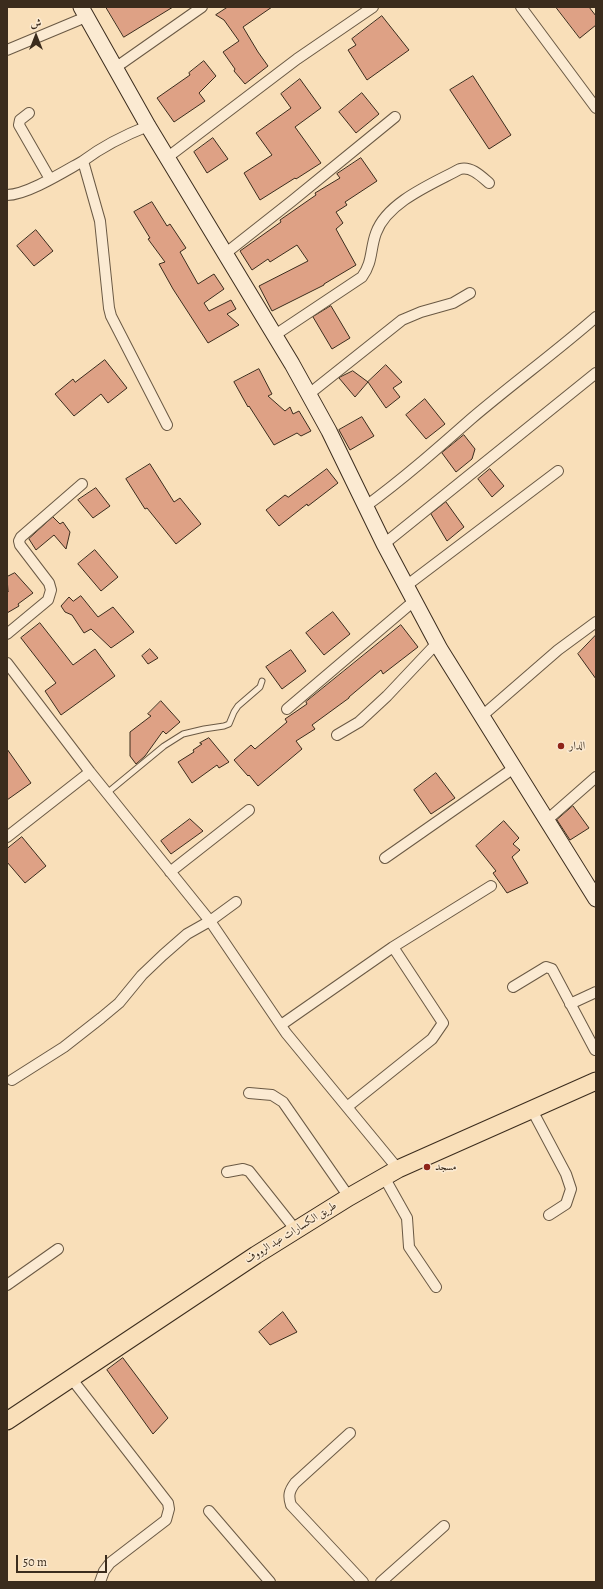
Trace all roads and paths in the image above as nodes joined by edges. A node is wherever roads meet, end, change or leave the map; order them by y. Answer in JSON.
{"nodes":[{"id":1,"x":202,"y":7,"type":"edge"},
{"id":2,"x":373,"y":7,"type":"edge"},
{"id":3,"x":522,"y":7,"type":"edge"},
{"id":4,"x":84,"y":12,"type":"edge"},
{"id":5,"x":7,"y":50,"type":"edge"},
{"id":6,"x":115,"y":68,"type":"junction"},
{"id":7,"x":596,"y":108,"type":"edge"},
{"id":8,"x":29,"y":113,"type":"dead end"},
{"id":9,"x":395,"y":117,"type":"dead end"},
{"id":10,"x":148,"y":126,"type":"junction"},
{"id":11,"x":168,"y":157,"type":"junction"},
{"id":12,"x":83,"y":161,"type":"junction"},
{"id":13,"x":50,"y":179,"type":"junction"},
{"id":14,"x":489,"y":183,"type":"dead end"},
{"id":15,"x":7,"y":195,"type":"edge"},
{"id":16,"x":226,"y":253,"type":"junction"},
{"id":17,"x":470,"y":293,"type":"dead end"},
{"id":18,"x":596,"y":317,"type":"edge"},
{"id":19,"x":275,"y":335,"type":"junction"},
{"id":20,"x":596,"y":374,"type":"edge"},
{"id":21,"x":309,"y":394,"type":"junction"},
{"id":22,"x":167,"y":425,"type":"dead end"},
{"id":23,"x":558,"y":471,"type":"dead end"},
{"id":24,"x":82,"y":484,"type":"dead end"},
{"id":25,"x":366,"y":506,"type":"junction"},
{"id":26,"x":384,"y":544,"type":"junction"},
{"id":27,"x":406,"y":586,"type":"junction"},
{"id":28,"x":414,"y":601,"type":"junction"},
{"id":29,"x":596,"y":622,"type":"edge"},
{"id":30,"x":7,"y":634,"type":"edge"},
{"id":31,"x":437,"y":643,"type":"junction"},
{"id":32,"x":7,"y":663,"type":"edge"},
{"id":33,"x":262,"y":681,"type":"dead end"},
{"id":34,"x":287,"y":709,"type":"dead end"},
{"id":35,"x":482,"y":716,"type":"junction"},
{"id":36,"x":337,"y":735,"type":"dead end"},
{"id":37,"x":514,"y":768,"type":"junction"},
{"id":38,"x":90,"y":772,"type":"junction"},
{"id":39,"x":596,"y":777,"type":"edge"},
{"id":40,"x":107,"y":793,"type":"junction"},
{"id":41,"x":249,"y":810,"type":"dead end"},
{"id":42,"x":547,"y":820,"type":"junction"},
{"id":43,"x":7,"y":838,"type":"edge"},
{"id":44,"x":384,"y":858,"type":"dead end"},
{"id":45,"x":170,"y":872,"type":"junction"},
{"id":46,"x":592,"y":881,"type":"edge"},
{"id":47,"x":491,"y":886,"type":"dead end"},
{"id":48,"x":596,"y":899,"type":"edge"},
{"id":49,"x":236,"y":902,"type":"dead end"},
{"id":50,"x":210,"y":921,"type":"junction"},
{"id":51,"x":393,"y":947,"type":"junction"},
{"id":52,"x":513,"y":987,"type":"dead end"},
{"id":53,"x":596,"y":992,"type":"edge"},
{"id":54,"x":570,"y":1004,"type":"junction"},
{"id":55,"x":281,"y":1025,"type":"junction"},
{"id":56,"x":595,"y":1050,"type":"dead end"},
{"id":57,"x":12,"y":1080,"type":"dead end"},
{"id":58,"x":596,"y":1081,"type":"edge"},
{"id":59,"x":249,"y":1093,"type":"dead end"},
{"id":60,"x":347,"y":1107,"type":"junction"},
{"id":61,"x":532,"y":1110,"type":"junction"},
{"id":62,"x":227,"y":1172,"type":"dead end"},
{"id":63,"x":391,"y":1173,"type":"junction"},
{"id":64,"x":349,"y":1197,"type":"junction"},
{"id":65,"x":549,"y":1215,"type":"dead end"},
{"id":66,"x":295,"y":1229,"type":"junction"},
{"id":67,"x":58,"y":1249,"type":"dead end"},
{"id":68,"x":7,"y":1285,"type":"edge"},
{"id":69,"x":436,"y":1286,"type":"dead end"},
{"id":70,"x":71,"y":1378,"type":"junction"},
{"id":71,"x":7,"y":1421,"type":"edge"},
{"id":72,"x":350,"y":1433,"type":"dead end"},
{"id":73,"x":209,"y":1511,"type":"dead end"},
{"id":74,"x":444,"y":1526,"type":"dead end"},
{"id":75,"x":100,"y":1582,"type":"edge"},
{"id":76,"x":270,"y":1582,"type":"edge"},
{"id":77,"x":363,"y":1582,"type":"edge"},
{"id":78,"x":382,"y":1582,"type":"edge"}],
"edges":[{"from":1,"to":6,"type":"street"},
{"from":2,"to":11,"type":"street"},
{"from":3,"to":7,"type":"street"},
{"from":4,"to":5,"type":"street"},
{"from":4,"to":6,"type":"street"},
{"from":6,"to":10,"type":"street"},
{"from":8,"to":13,"type":"street"},
{"from":9,"to":16,"type":"street"},
{"from":10,"to":11,"type":"street"},
{"from":10,"to":12,"type":"street"},
{"from":11,"to":16,"type":"street"},
{"from":12,"to":13,"type":"street"},
{"from":12,"to":22,"type":"street"},
{"from":13,"to":15,"type":"street"},
{"from":14,"to":19,"type":"street"},
{"from":16,"to":19,"type":"street"},
{"from":17,"to":21,"type":"street"},
{"from":18,"to":25,"type":"street"},
{"from":19,"to":21,"type":"street"},
{"from":20,"to":26,"type":"street"},
{"from":21,"to":25,"type":"street"},
{"from":23,"to":27,"type":"street"},
{"from":24,"to":30,"type":"street"},
{"from":25,"to":26,"type":"street"},
{"from":26,"to":27,"type":"street"},
{"from":27,"to":28,"type":"street"},
{"from":28,"to":31,"type":"street"},
{"from":28,"to":34,"type":"street"},
{"from":29,"to":35,"type":"street"},
{"from":31,"to":35,"type":"street"},
{"from":31,"to":36,"type":"street"},
{"from":32,"to":38,"type":"street"},
{"from":33,"to":40,"type":"lane"},
{"from":35,"to":37,"type":"street"},
{"from":37,"to":42,"type":"street"},
{"from":37,"to":44,"type":"street"},
{"from":38,"to":40,"type":"street"},
{"from":38,"to":43,"type":"street"},
{"from":39,"to":42,"type":"street"},
{"from":40,"to":45,"type":"street"},
{"from":41,"to":45,"type":"street"},
{"from":42,"to":46,"type":"street"},
{"from":45,"to":50,"type":"street"},
{"from":46,"to":48,"type":"street"},
{"from":47,"to":51,"type":"street"},
{"from":49,"to":50,"type":"street"},
{"from":50,"to":55,"type":"street"},
{"from":50,"to":57,"type":"street"},
{"from":51,"to":55,"type":"street"},
{"from":51,"to":60,"type":"street"},
{"from":52,"to":54,"type":"street"},
{"from":53,"to":54,"type":"street"},
{"from":54,"to":56,"type":"street"},
{"from":55,"to":60,"type":"street"},
{"from":58,"to":61,"type":"main road","name":"طريق الكسارات عبد الرووف"},
{"from":59,"to":64,"type":"street"},
{"from":60,"to":63,"type":"street"},
{"from":61,"to":63,"type":"main road","name":"طريق الكسارات عبد الرووف"},
{"from":61,"to":65,"type":"street"},
{"from":62,"to":66,"type":"street"},
{"from":63,"to":64,"type":"main road","name":"طريق الكسارات عبد الرووف"},
{"from":63,"to":69,"type":"street"},
{"from":64,"to":66,"type":"main road","name":"طريق الكسارات عبد الرووف"},
{"from":66,"to":70,"type":"main road","name":"طريق الكسارات عبد الرووف"},
{"from":67,"to":68,"type":"street"},
{"from":70,"to":71,"type":"main road","name":"طريق الكسارات عبد الرووف"},
{"from":70,"to":75,"type":"street"},
{"from":72,"to":77,"type":"street"},
{"from":73,"to":76,"type":"street"},
{"from":74,"to":78,"type":"street"}]}
